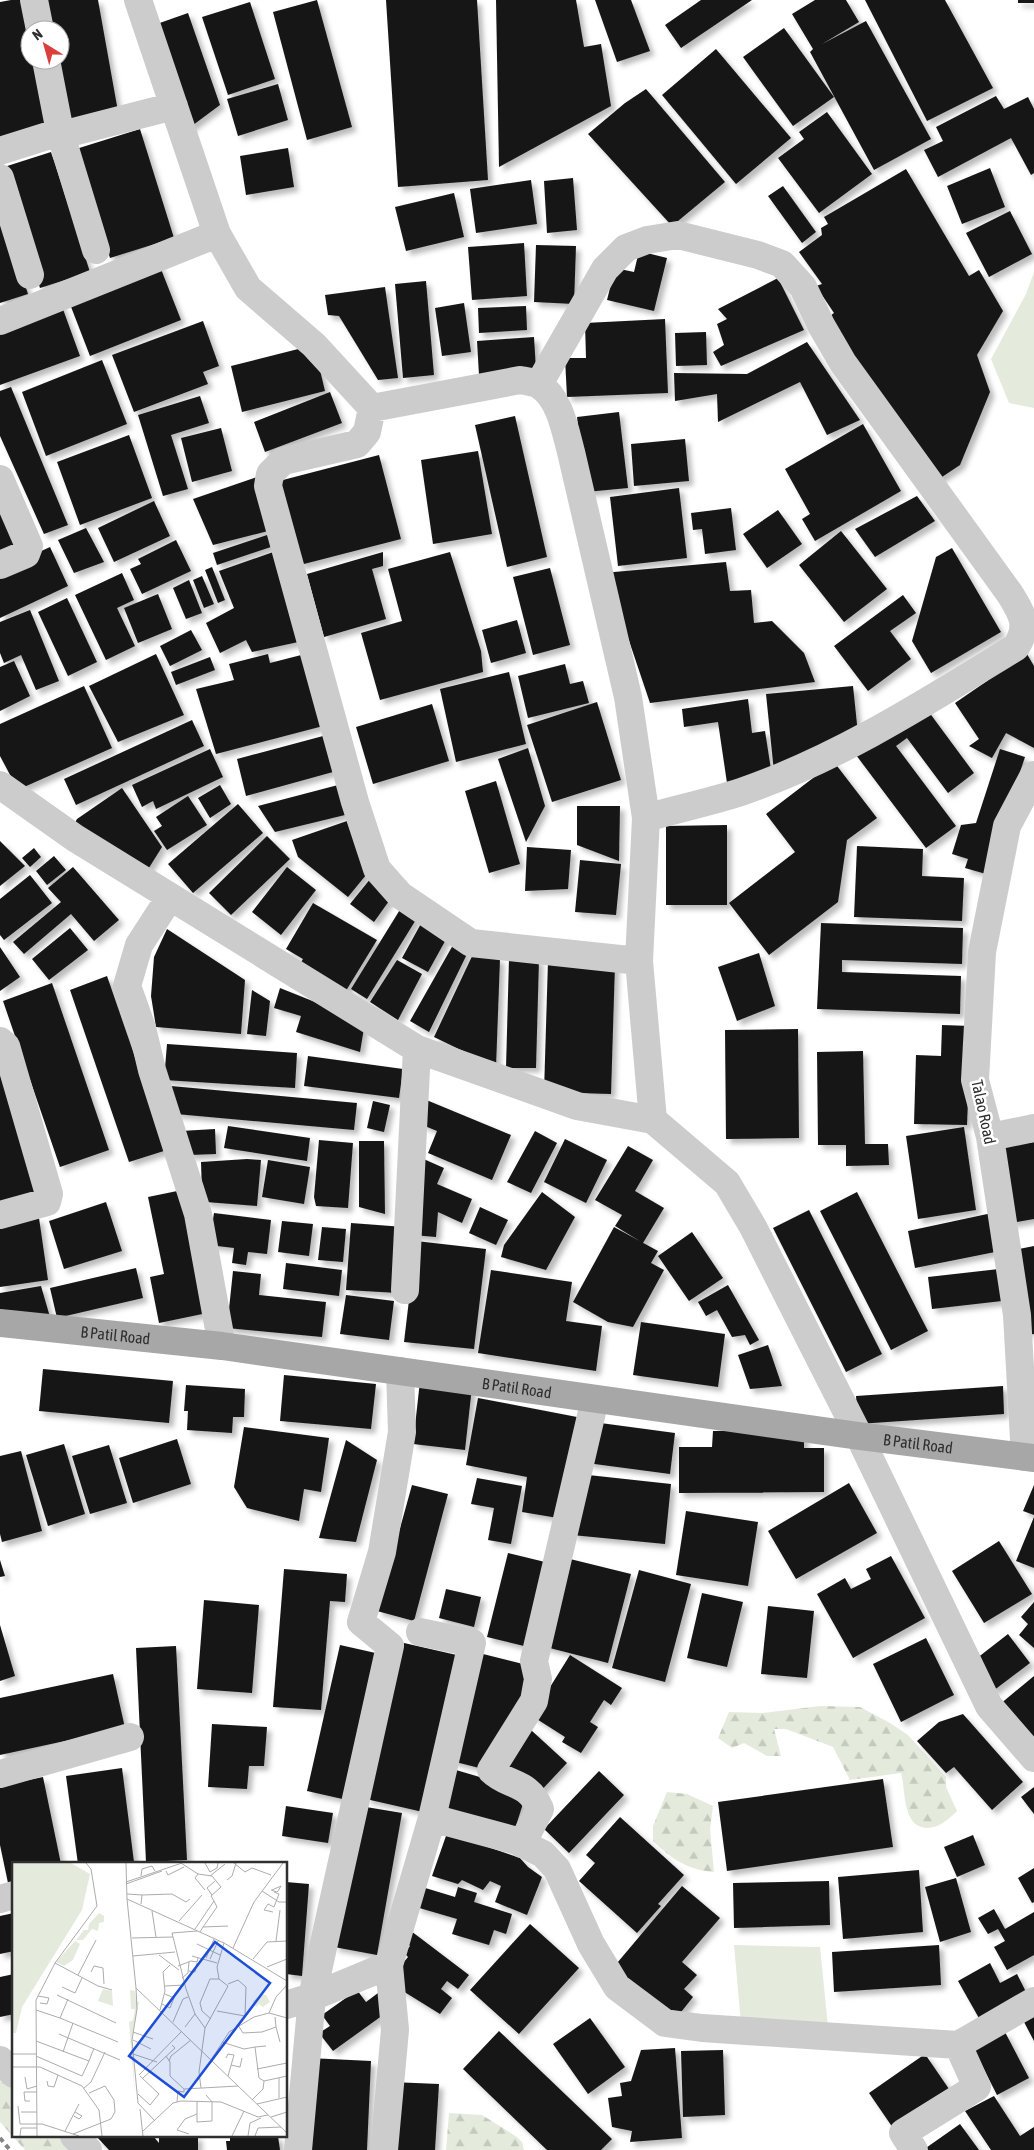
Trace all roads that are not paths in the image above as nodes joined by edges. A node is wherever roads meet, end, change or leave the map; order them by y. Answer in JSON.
{"nodes":[{"id":1,"x":34,"y":0,"type":"edge"},
{"id":2,"x":138,"y":0,"type":"edge"},
{"id":3,"x":38,"y":20,"type":"edge"},
{"id":4,"x":48,"y":70,"type":"edge"},
{"id":5,"x":174,"y":106,"type":"junction"},
{"id":6,"x":60,"y":132,"type":"junction"},
{"id":7,"x":0,"y":150,"type":"edge"},
{"id":8,"x":0,"y":178,"type":"edge"},
{"id":9,"x":217,"y":234,"type":"junction"},
{"id":10,"x":96,"y":250,"type":"dead end"},
{"id":11,"x":30,"y":276,"type":"dead end"},
{"id":12,"x":0,"y":321,"type":"edge"},
{"id":13,"x":538,"y":384,"type":"junction"},
{"id":14,"x":372,"y":408,"type":"junction"},
{"id":15,"x":0,"y":479,"type":"edge"},
{"id":16,"x":0,"y":565,"type":"edge"},
{"id":17,"x":1031,"y":790,"type":"edge"},
{"id":18,"x":5,"y":795,"type":"edge"},
{"id":19,"x":646,"y":818,"type":"junction"},
{"id":20,"x":170,"y":897,"type":"junction"},
{"id":21,"x":640,"y":961,"type":"junction"},
{"id":22,"x":0,"y":1041,"type":"edge"},
{"id":23,"x":417,"y":1049,"type":"junction"},
{"id":24,"x":654,"y":1120,"type":"junction"},
{"id":25,"x":1034,"y":1128,"type":"edge"},
{"id":26,"x":990,"y":1137,"type":"junction"},
{"id":27,"x":0,"y":1215,"type":"edge"},
{"id":28,"x":405,"y":1290,"type":"dead end"},
{"id":29,"x":0,"y":1323,"type":"edge"},
{"id":30,"x":222,"y":1346,"type":"junction"},
{"id":31,"x":400,"y":1371,"type":"junction"},
{"id":32,"x":595,"y":1399,"type":"junction"},
{"id":33,"x":858,"y":1436,"type":"junction"},
{"id":34,"x":1029,"y":1458,"type":"edge"},
{"id":35,"x":420,"y":1632,"type":"dead end"},
{"id":36,"x":130,"y":1737,"type":"dead end"},
{"id":37,"x":1034,"y":1758,"type":"edge"},
{"id":38,"x":0,"y":1774,"type":"edge"},
{"id":39,"x":432,"y":1818,"type":"junction"},
{"id":40,"x":522,"y":1844,"type":"junction"},
{"id":41,"x":388,"y":1965,"type":"junction"},
{"id":42,"x":312,"y":1997,"type":"junction"},
{"id":43,"x":1034,"y":2001,"type":"edge"},
{"id":44,"x":288,"y":2004,"type":"edge"},
{"id":45,"x":958,"y":2045,"type":"junction"},
{"id":46,"x":0,"y":2060,"type":"edge"},
{"id":47,"x":12,"y":2072,"type":"edge"},
{"id":48,"x":76,"y":2138,"type":"edge"},
{"id":49,"x":88,"y":2150,"type":"edge"},
{"id":50,"x":298,"y":2150,"type":"edge"},
{"id":51,"x":384,"y":2150,"type":"edge"},
{"id":52,"x":914,"y":2150,"type":"edge"}],
"edges":[{"from":1,"to":3,"type":"street"},
{"from":2,"to":5,"type":"street"},
{"from":4,"to":6,"type":"street"},
{"from":5,"to":6,"type":"street"},
{"from":5,"to":9,"type":"street"},
{"from":6,"to":7,"type":"street"},
{"from":6,"to":10,"type":"street"},
{"from":8,"to":11,"type":"street"},
{"from":9,"to":12,"type":"street"},
{"from":9,"to":14,"type":"street"},
{"from":13,"to":14,"type":"street"},
{"from":13,"to":19,"type":"street"},
{"from":13,"to":19,"type":"street"},
{"from":14,"to":21,"type":"street"},
{"from":15,"to":16,"type":"street"},
{"from":17,"to":26,"type":"street","name":"Talao Road"},
{"from":18,"to":20,"type":"street"},
{"from":19,"to":21,"type":"street"},
{"from":20,"to":23,"type":"street"},
{"from":20,"to":30,"type":"street"},
{"from":21,"to":24,"type":"street"},
{"from":22,"to":27,"type":"street"},
{"from":23,"to":24,"type":"street"},
{"from":23,"to":28,"type":"street"},
{"from":24,"to":33,"type":"street"},
{"from":25,"to":26,"type":"street"},
{"from":26,"to":34,"type":"street","name":"Talao Road"},
{"from":29,"to":30,"type":"main road","name":"B Patil Road"},
{"from":30,"to":31,"type":"main road","name":"B Patil Road"},
{"from":31,"to":32,"type":"main road","name":"B Patil Road"},
{"from":31,"to":42,"type":"street"},
{"from":32,"to":33,"type":"main road","name":"B Patil Road"},
{"from":32,"to":40,"type":"street"},
{"from":33,"to":34,"type":"main road","name":"B Patil Road"},
{"from":33,"to":37,"type":"street"},
{"from":35,"to":39,"type":"street"},
{"from":36,"to":38,"type":"street"},
{"from":39,"to":40,"type":"street"},
{"from":39,"to":41,"type":"street"},
{"from":40,"to":45,"type":"street"},
{"from":41,"to":42,"type":"street"},
{"from":41,"to":51,"type":"street"},
{"from":42,"to":44,"type":"street"},
{"from":42,"to":50,"type":"street"},
{"from":43,"to":45,"type":"street"},
{"from":45,"to":52,"type":"street"},
{"from":46,"to":47,"type":"street"},
{"from":48,"to":49,"type":"street"}]}
